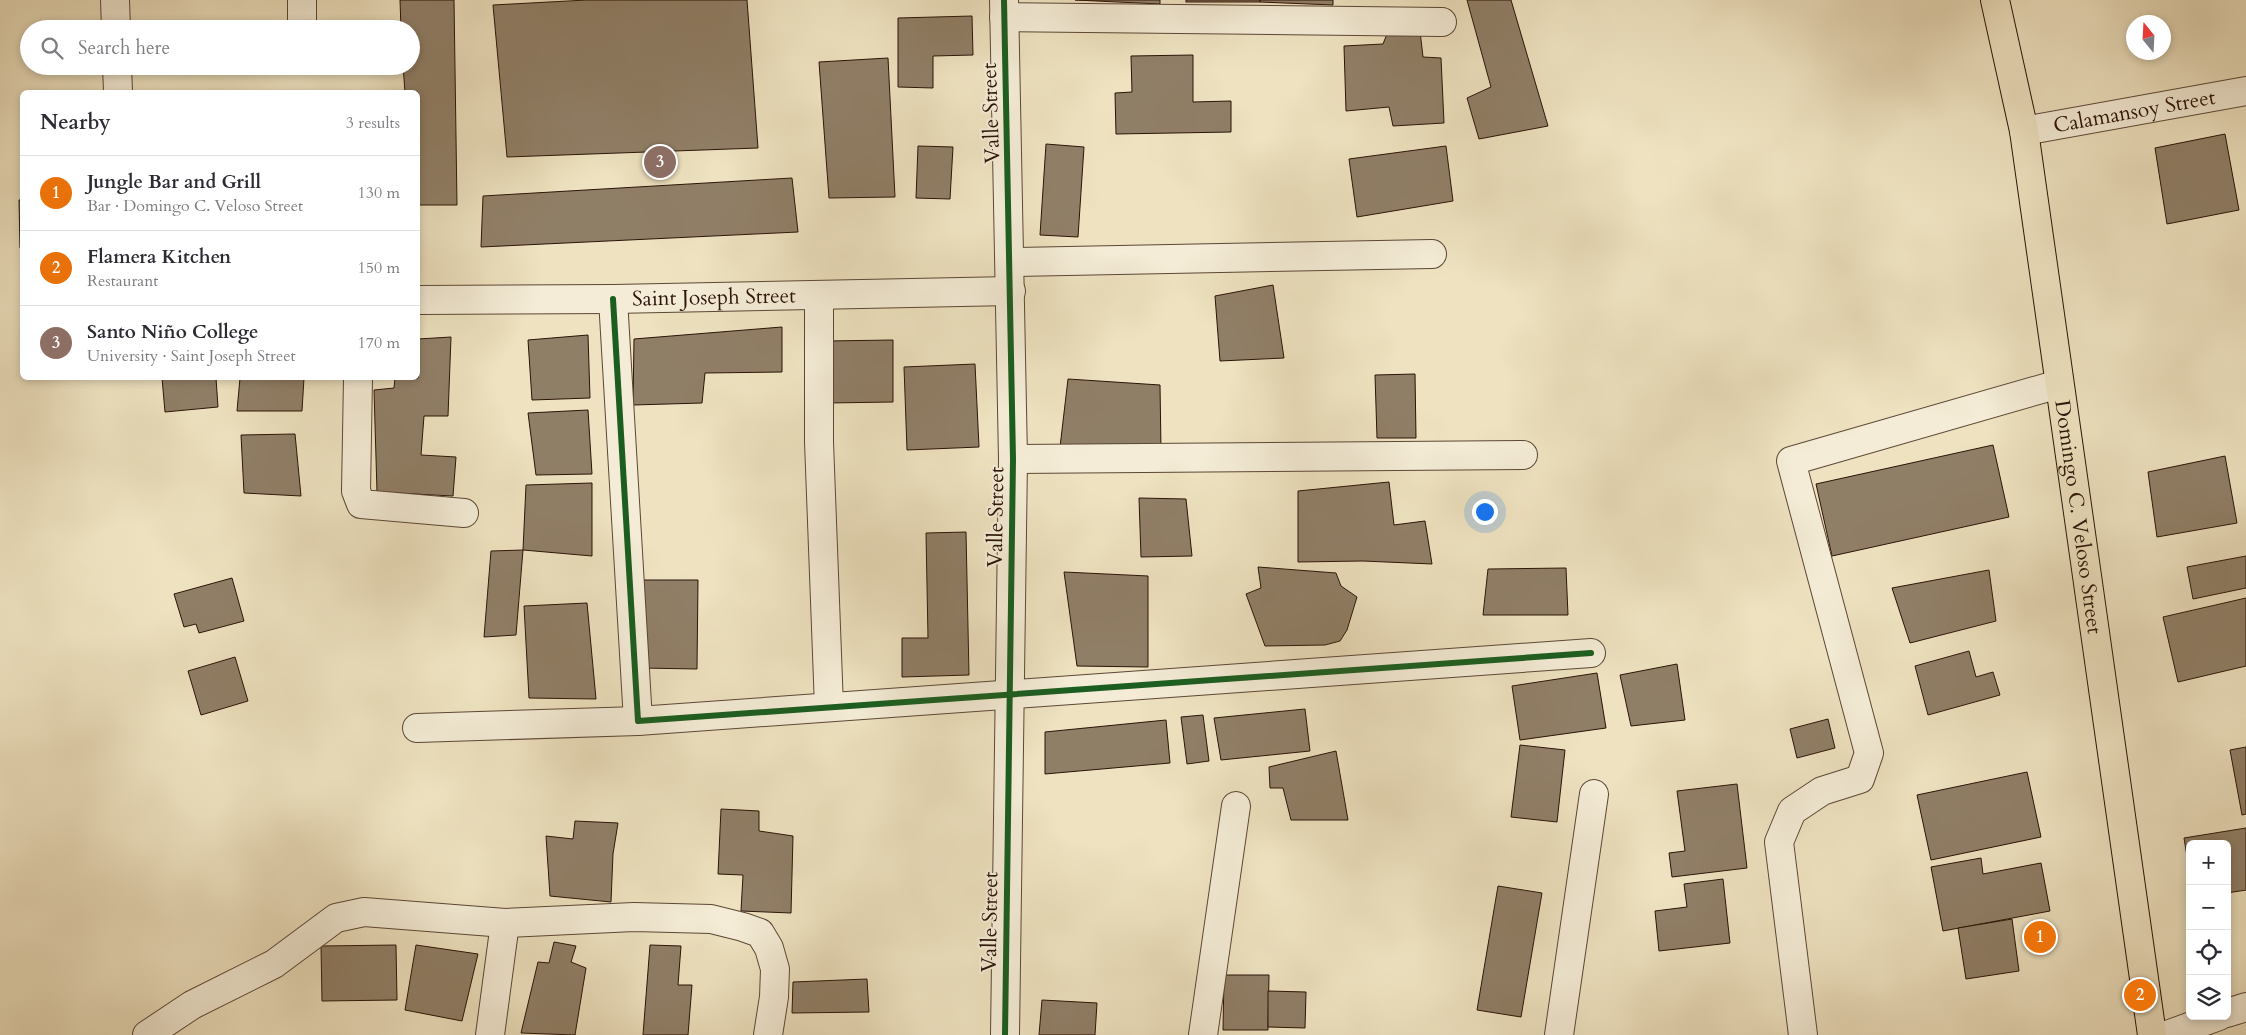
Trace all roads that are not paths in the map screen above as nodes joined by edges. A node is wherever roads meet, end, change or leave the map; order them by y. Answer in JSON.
{"nodes":[{"id":1,"x":115,"y":0,"type":"edge"},
{"id":2,"x":302,"y":0,"type":"edge"},
{"id":3,"x":1995,"y":0,"type":"edge"},
{"id":4,"x":1004,"y":8,"type":"edge"},
{"id":5,"x":116,"y":20,"type":"edge"},
{"id":6,"x":302,"y":20,"type":"edge"},
{"id":7,"x":1442,"y":22,"type":"dead end"},
{"id":8,"x":117,"y":75,"type":"edge"},
{"id":9,"x":118,"y":90,"type":"edge"},
{"id":10,"x":2246,"y":91,"type":"edge"},
{"id":11,"x":2024,"y":131,"type":"junction"},
{"id":12,"x":1432,"y":254,"type":"dead end"},
{"id":13,"x":1011,"y":262,"type":"junction"},
{"id":14,"x":1011,"y":291,"type":"junction"},
{"id":15,"x":819,"y":295,"type":"junction"},
{"id":16,"x":420,"y":300,"type":"edge"},
{"id":17,"x":614,"y":300,"type":"junction"},
{"id":18,"x":358,"y":380,"type":"edge"},
{"id":19,"x":2059,"y":384,"type":"junction"},
{"id":20,"x":1523,"y":455,"type":"dead end"},
{"id":21,"x":1013,"y":459,"type":"junction"},
{"id":22,"x":464,"y":513,"type":"dead end"},
{"id":23,"x":1591,"y":653,"type":"dead end"},
{"id":24,"x":1008,"y":695,"type":"junction"},
{"id":25,"x":829,"y":707,"type":"junction"},
{"id":26,"x":638,"y":721,"type":"junction"},
{"id":27,"x":416,"y":728,"type":"dead end"},
{"id":28,"x":1594,"y":794,"type":"dead end"},
{"id":29,"x":1236,"y":806,"type":"dead end"},
{"id":30,"x":505,"y":923,"type":"junction"},
{"id":31,"x":2246,"y":1006,"type":"edge"},
{"id":32,"x":2231,"y":1012,"type":"edge"},
{"id":33,"x":2208,"y":1020,"type":"edge"},
{"id":34,"x":147,"y":1035,"type":"edge"},
{"id":35,"x":490,"y":1035,"type":"edge"},
{"id":36,"x":768,"y":1035,"type":"edge"},
{"id":37,"x":1005,"y":1035,"type":"edge"},
{"id":38,"x":1203,"y":1035,"type":"edge"},
{"id":39,"x":1559,"y":1035,"type":"edge"},
{"id":40,"x":1803,"y":1035,"type":"edge"},
{"id":41,"x":2152,"y":1035,"type":"edge"},
{"id":42,"x":2167,"y":1035,"type":"edge"}],
"edges":[{"from":1,"to":5,"type":"street"},
{"from":2,"to":6,"type":"street"},
{"from":3,"to":11,"type":"main road","name":"Domingo C. Veloso Street"},
{"from":4,"to":7,"type":"street"},
{"from":4,"to":13,"type":"street","name":"Valle Street"},
{"from":8,"to":9,"type":"street"},
{"from":10,"to":11,"type":"street","name":"Calamansoy Street"},
{"from":11,"to":19,"type":"main road","name":"Domingo C. Veloso Street"},
{"from":12,"to":13,"type":"street"},
{"from":13,"to":14,"type":"street","name":"Valle Street"},
{"from":14,"to":15,"type":"street","name":"Saint Joseph Street"},
{"from":14,"to":21,"type":"street","name":"Valle Street"},
{"from":15,"to":17,"type":"street","name":"Saint Joseph Street"},
{"from":15,"to":25,"type":"street"},
{"from":16,"to":17,"type":"street","name":"Saint Joseph Street"},
{"from":17,"to":26,"type":"street"},
{"from":18,"to":22,"type":"street"},
{"from":19,"to":40,"type":"street"},
{"from":19,"to":41,"type":"main road","name":"Domingo C. Veloso Street"},
{"from":20,"to":21,"type":"street"},
{"from":21,"to":24,"type":"street","name":"Valle Street"},
{"from":23,"to":24,"type":"street"},
{"from":24,"to":25,"type":"street"},
{"from":24,"to":37,"type":"street","name":"Valle Street"},
{"from":25,"to":26,"type":"street"},
{"from":26,"to":27,"type":"street"},
{"from":28,"to":39,"type":"street"},
{"from":29,"to":38,"type":"street"},
{"from":30,"to":34,"type":"street"},
{"from":30,"to":35,"type":"street"},
{"from":30,"to":36,"type":"street"},
{"from":31,"to":32,"type":"street"},
{"from":33,"to":42,"type":"street"}]}
